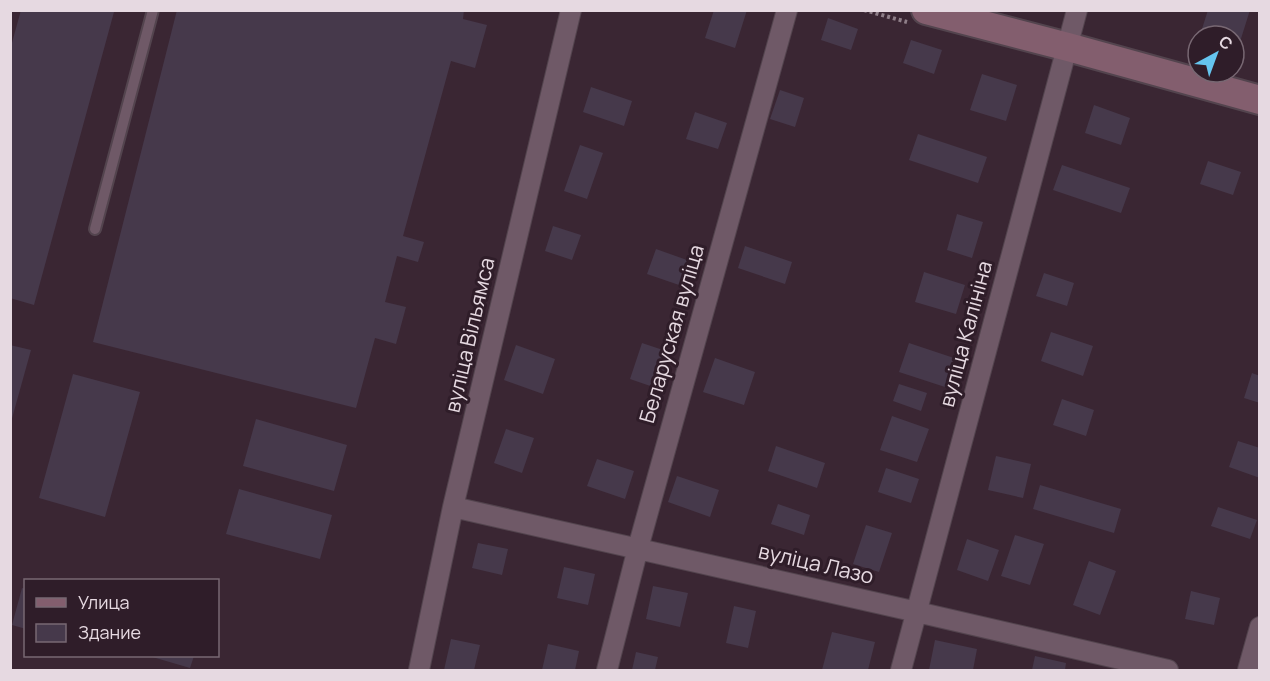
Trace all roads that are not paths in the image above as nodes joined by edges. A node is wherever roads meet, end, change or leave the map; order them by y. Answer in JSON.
{"nodes":[{"id":1,"x":153,"y":10,"type":"edge"},
{"id":2,"x":571,"y":10,"type":"edge"},
{"id":3,"x":787,"y":10,"type":"edge"},
{"id":4,"x":926,"y":10,"type":"edge"},
{"id":5,"x":1077,"y":10,"type":"edge"},
{"id":6,"x":1068,"y":47,"type":"junction"},
{"id":7,"x":1260,"y":100,"type":"edge"},
{"id":8,"x":95,"y":229,"type":"dead end"},
{"id":9,"x":453,"y":507,"type":"junction"},
{"id":10,"x":638,"y":548,"type":"junction"},
{"id":11,"x":917,"y":612,"type":"junction"},
{"id":12,"x":1260,"y":627,"type":"edge"},
{"id":13,"x":419,"y":670,"type":"edge"},
{"id":14,"x":607,"y":670,"type":"edge"},
{"id":15,"x":901,"y":670,"type":"edge"},
{"id":16,"x":1168,"y":670,"type":"edge"},
{"id":17,"x":1248,"y":670,"type":"edge"}],
"edges":[{"from":1,"to":8,"type":"lane"},
{"from":2,"to":9,"type":"street","name":"вуліца Вільямса"},
{"from":3,"to":10,"type":"street","name":"Беларуская вуліца"},
{"from":4,"to":6,"type":"main road"},
{"from":5,"to":6,"type":"street","name":"вуліца Калініна"},
{"from":6,"to":7,"type":"main road"},
{"from":6,"to":11,"type":"street","name":"вуліца Калініна"},
{"from":9,"to":10,"type":"street","name":"вуліца Лазо"},
{"from":9,"to":13,"type":"street","name":"вуліца Вільямса"},
{"from":10,"to":11,"type":"street","name":"вуліца Лазо"},
{"from":10,"to":14,"type":"street","name":"Беларуская вуліца"},
{"from":11,"to":15,"type":"street","name":"вуліца Калініна"},
{"from":11,"to":16,"type":"street","name":"вуліца Лазо"},
{"from":12,"to":17,"type":"street"}]}
